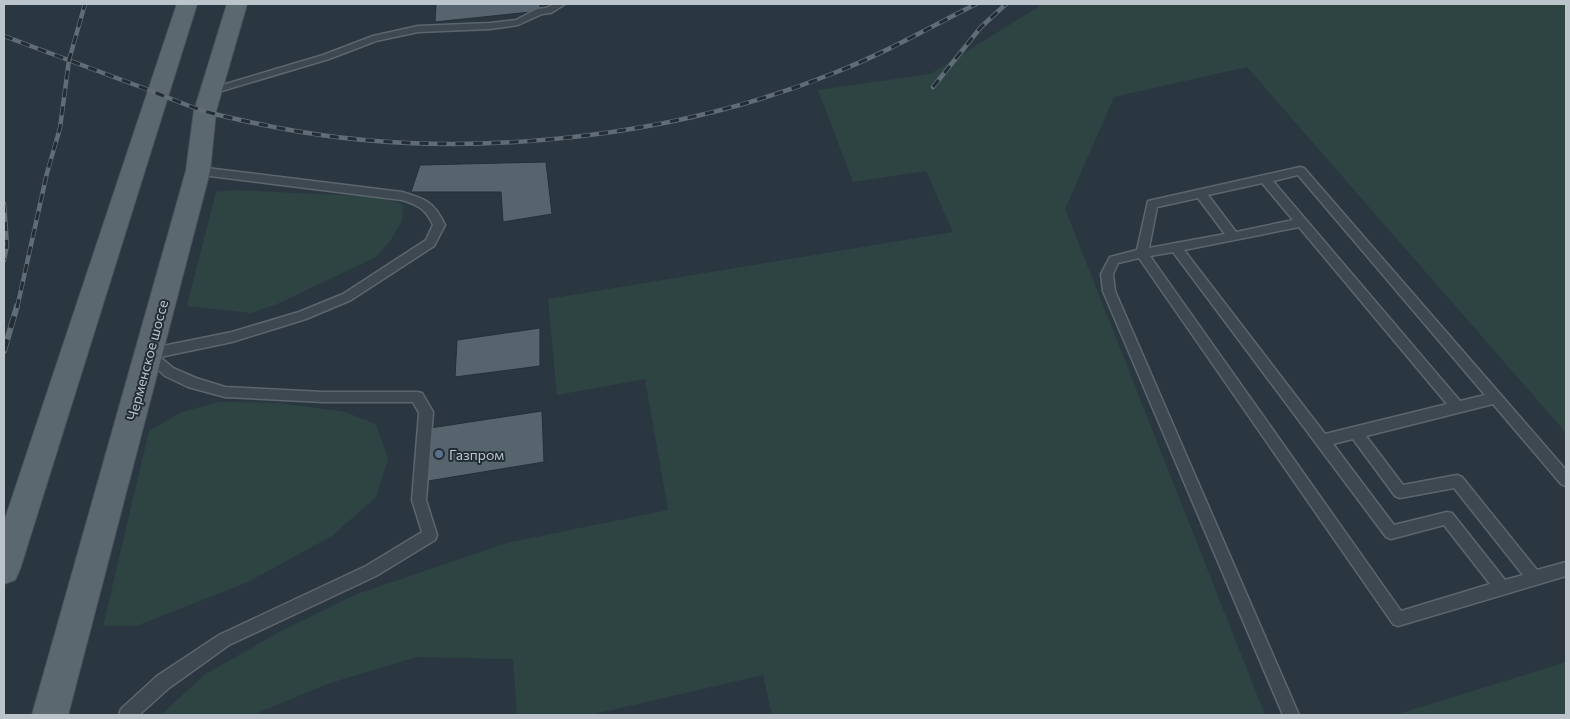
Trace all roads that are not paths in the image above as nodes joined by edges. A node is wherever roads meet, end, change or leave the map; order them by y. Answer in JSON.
{"nodes":[{"id":1,"x":187,"y":4,"type":"edge"},
{"id":2,"x":237,"y":4,"type":"edge"},
{"id":3,"x":561,"y":4,"type":"edge"},
{"id":4,"x":212,"y":91,"type":"junction"},
{"id":5,"x":198,"y":171,"type":"junction"},
{"id":6,"x":1265,"y":179,"type":"junction"},
{"id":7,"x":1200,"y":193,"type":"junction"},
{"id":8,"x":1301,"y":222,"type":"junction"},
{"id":9,"x":1233,"y":237,"type":"junction"},
{"id":10,"x":1176,"y":247,"type":"junction"},
{"id":11,"x":1142,"y":253,"type":"junction"},
{"id":12,"x":148,"y":354,"type":"junction"},
{"id":13,"x":1495,"y":398,"type":"junction"},
{"id":14,"x":1457,"y":408,"type":"junction"},
{"id":15,"x":1356,"y":432,"type":"junction"},
{"id":16,"x":1322,"y":441,"type":"junction"},
{"id":17,"x":1566,"y":480,"type":"edge"},
{"id":18,"x":4,"y":569,"type":"edge"},
{"id":19,"x":1566,"y":569,"type":"edge"},
{"id":20,"x":1535,"y":579,"type":"junction"},
{"id":21,"x":1502,"y":588,"type":"junction"},
{"id":22,"x":50,"y":715,"type":"edge"},
{"id":23,"x":127,"y":715,"type":"edge"},
{"id":24,"x":1291,"y":715,"type":"edge"}],
"edges":[{"from":1,"to":18,"type":"main road"},
{"from":2,"to":4,"type":"main road","name":"Черменское шоссе"},
{"from":3,"to":4,"type":"lane"},
{"from":4,"to":5,"type":"main road","name":"Черменское шоссе"},
{"from":5,"to":12,"type":"main road","name":"Черменское шоссе"},
{"from":5,"to":12,"type":"lane"},
{"from":6,"to":7,"type":"lane"},
{"from":6,"to":8,"type":"lane"},
{"from":6,"to":13,"type":"lane"},
{"from":7,"to":9,"type":"lane"},
{"from":7,"to":11,"type":"lane"},
{"from":8,"to":9,"type":"lane"},
{"from":8,"to":14,"type":"lane"},
{"from":9,"to":10,"type":"lane"},
{"from":10,"to":11,"type":"lane"},
{"from":10,"to":16,"type":"lane"},
{"from":11,"to":21,"type":"lane"},
{"from":11,"to":24,"type":"lane"},
{"from":12,"to":22,"type":"main road","name":"Черменское шоссе"},
{"from":12,"to":23,"type":"lane"},
{"from":13,"to":14,"type":"lane"},
{"from":13,"to":17,"type":"lane"},
{"from":14,"to":15,"type":"lane"},
{"from":15,"to":16,"type":"lane"},
{"from":15,"to":20,"type":"lane"},
{"from":16,"to":21,"type":"lane"},
{"from":19,"to":20,"type":"lane"},
{"from":20,"to":21,"type":"lane"}]}
